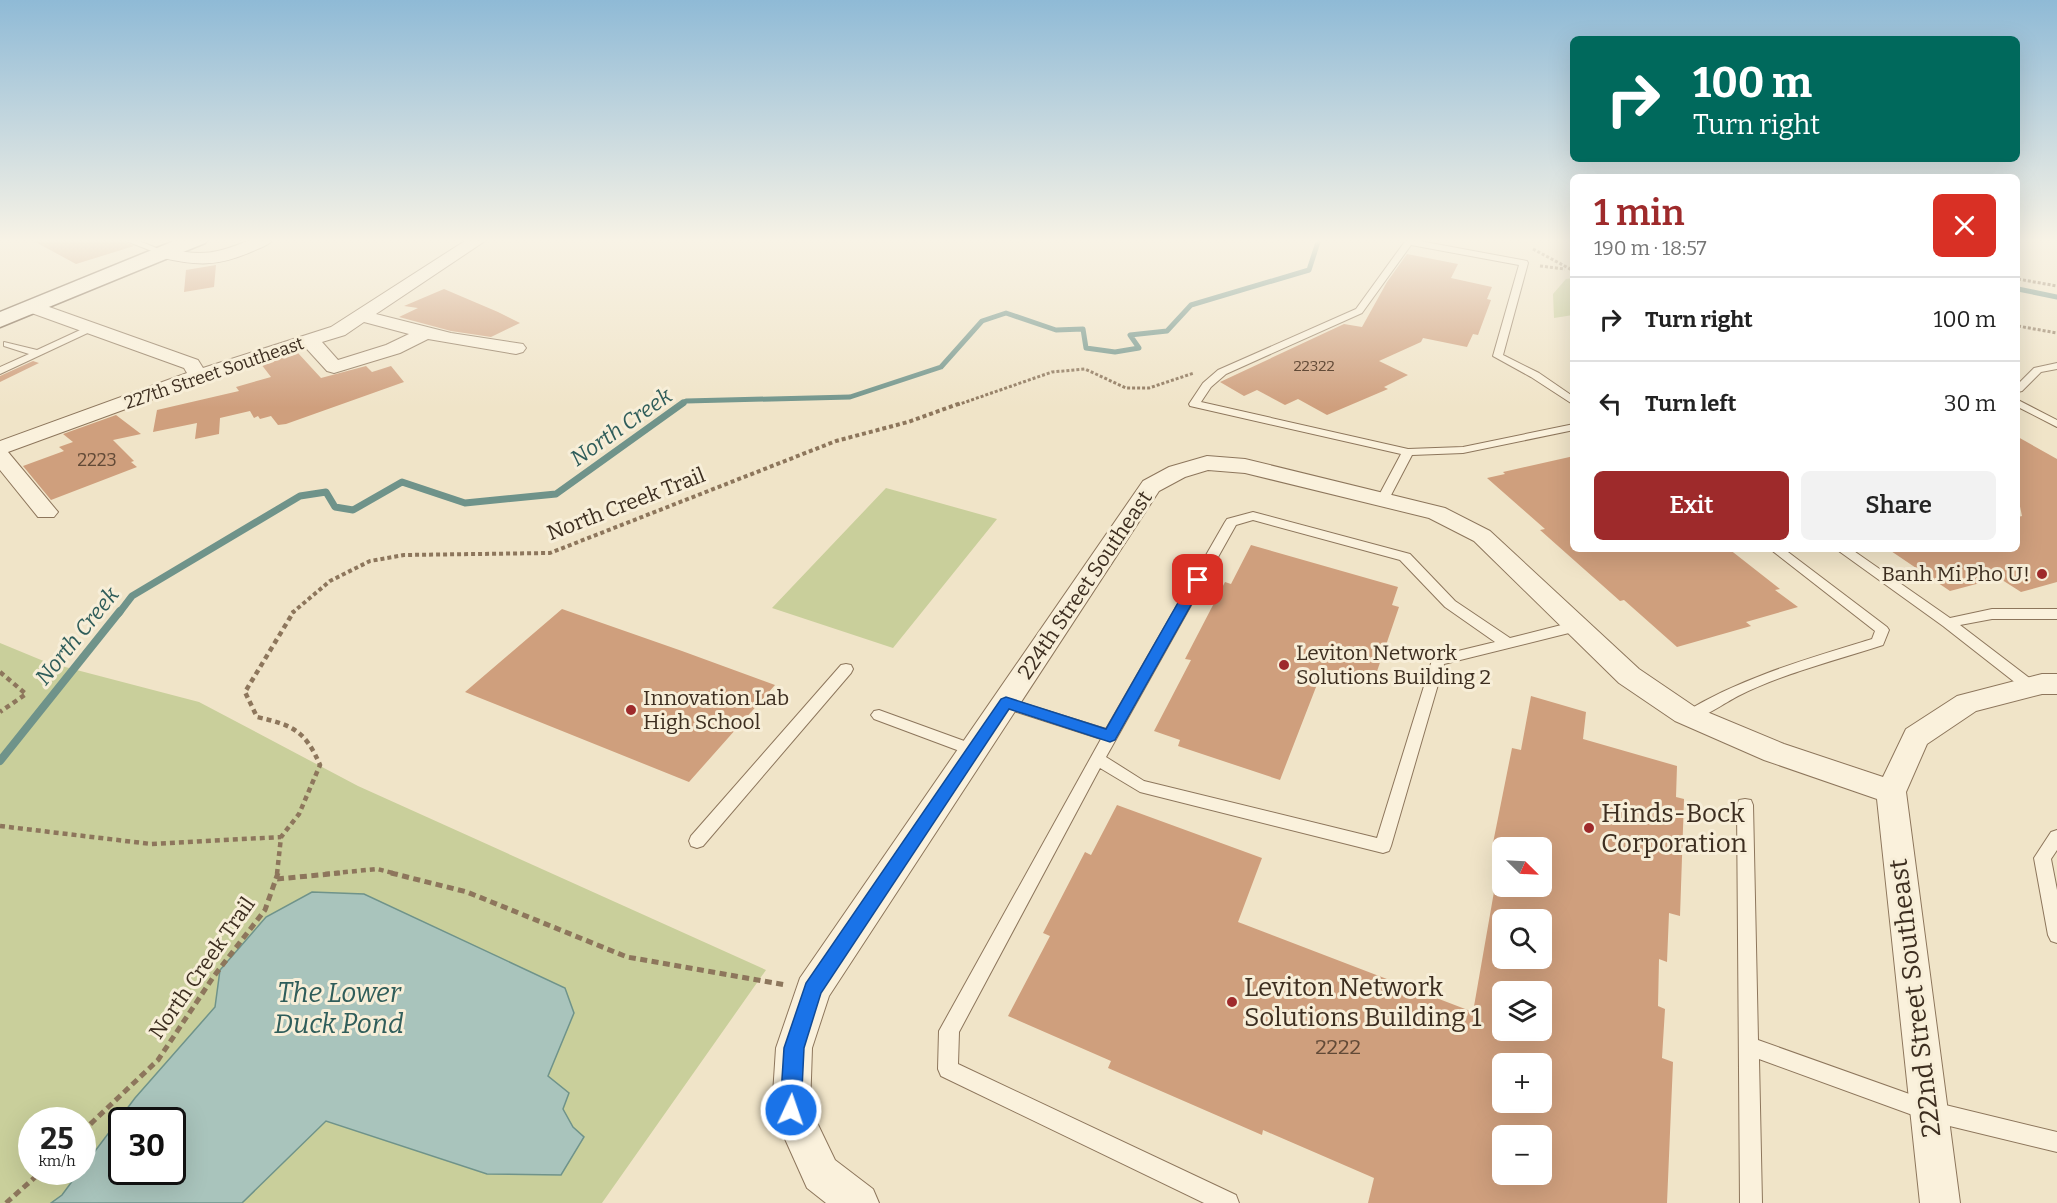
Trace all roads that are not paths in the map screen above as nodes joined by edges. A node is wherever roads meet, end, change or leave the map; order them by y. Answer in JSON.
{"nodes":[{"id":1,"x":61,"y":295,"type":"edge"},
{"id":2,"x":393,"y":295,"type":"edge"},
{"id":3,"x":1370,"y":295,"type":"edge"},
{"id":4,"x":1515,"y":295,"type":"edge"},
{"id":5,"x":32,"y":307,"type":"junction"},
{"id":6,"x":361,"y":316,"type":"junction"},
{"id":7,"x":0,"y":320,"type":"edge"},
{"id":8,"x":91,"y":328,"type":"junction"},
{"id":9,"x":425,"y":333,"type":"junction"},
{"id":10,"x":309,"y":340,"type":"junction"},
{"id":11,"x":8,"y":344,"type":"dead end"},
{"id":12,"x":516,"y":348,"type":"dead end"},
{"id":13,"x":37,"y":353,"type":"junction"},
{"id":14,"x":2057,"y":366,"type":"edge"},
{"id":15,"x":0,"y":370,"type":"edge"},
{"id":16,"x":198,"y":376,"type":"junction"},
{"id":17,"x":2020,"y":387,"type":"edge"},
{"id":18,"x":1570,"y":399,"type":"edge"},
{"id":19,"x":2020,"y":404,"type":"edge"},
{"id":20,"x":2057,"y":424,"type":"edge"},
{"id":21,"x":1570,"y":428,"type":"edge"},
{"id":22,"x":0,"y":448,"type":"edge"},
{"id":23,"x":1408,"y":452,"type":"junction"},
{"id":24,"x":0,"y":456,"type":"edge"},
{"id":25,"x":1383,"y":499,"type":"junction"},
{"id":26,"x":46,"y":512,"type":"dead end"},
{"id":27,"x":1780,"y":552,"type":"edge"},
{"id":28,"x":1846,"y":552,"type":"edge"},
{"id":29,"x":2057,"y":614,"type":"edge"},
{"id":30,"x":1948,"y":623,"type":"junction"},
{"id":31,"x":1577,"y":626,"type":"junction"},
{"id":32,"x":1507,"y":644,"type":"junction"},
{"id":33,"x":846,"y":669,"type":"dead end"},
{"id":34,"x":2044,"y":686,"type":"edge"},
{"id":35,"x":1006,"y":703,"type":"junction"},
{"id":36,"x":879,"y":715,"type":"dead end"},
{"id":37,"x":1690,"y":716,"type":"junction"},
{"id":38,"x":1110,"y":736,"type":"junction"},
{"id":39,"x":974,"y":750,"type":"junction"},
{"id":40,"x":1097,"y":759,"type":"junction"},
{"id":41,"x":1891,"y":792,"type":"junction"},
{"id":42,"x":1745,"y":805,"type":"dead end"},
{"id":43,"x":2057,"y":837,"type":"edge"},
{"id":44,"x":697,"y":841,"type":"dead end"},
{"id":45,"x":2057,"y":935,"type":"edge"},
{"id":46,"x":1749,"y":1046,"type":"junction"},
{"id":47,"x":1929,"y":1112,"type":"junction"},
{"id":48,"x":2057,"y":1142,"type":"edge"},
{"id":49,"x":859,"y":1203,"type":"edge"},
{"id":50,"x":1228,"y":1203,"type":"edge"},
{"id":51,"x":1751,"y":1203,"type":"edge"},
{"id":52,"x":1941,"y":1203,"type":"edge"}],
"edges":[{"from":1,"to":5,"type":"main road"},
{"from":2,"to":6,"type":"street","name":"227th Street Southeast"},
{"from":3,"to":23,"type":"lane"},
{"from":4,"to":18,"type":"lane"},
{"from":5,"to":7,"type":"main road"},
{"from":5,"to":8,"type":"street"},
{"from":6,"to":9,"type":"street"},
{"from":6,"to":10,"type":"street","name":"227th Street Southeast"},
{"from":8,"to":13,"type":"lane"},
{"from":8,"to":16,"type":"street"},
{"from":9,"to":10,"type":"street"},
{"from":9,"to":12,"type":"street"},
{"from":10,"to":16,"type":"street","name":"227th Street Southeast"},
{"from":11,"to":13,"type":"lane"},
{"from":13,"to":15,"type":"lane"},
{"from":14,"to":17,"type":"lane"},
{"from":16,"to":22,"type":"street","name":"227th Street Southeast"},
{"from":19,"to":20,"type":"lane"},
{"from":21,"to":23,"type":"lane"},
{"from":23,"to":25,"type":"lane"},
{"from":24,"to":26,"type":"street"},
{"from":25,"to":31,"type":"street"},
{"from":25,"to":35,"type":"street","name":"224th Street Southeast"},
{"from":27,"to":37,"type":"lane"},
{"from":28,"to":30,"type":"lane"},
{"from":29,"to":30,"type":"lane"},
{"from":30,"to":34,"type":"lane"},
{"from":31,"to":32,"type":"lane"},
{"from":31,"to":37,"type":"street"},
{"from":32,"to":38,"type":"lane"},
{"from":32,"to":40,"type":"lane"},
{"from":33,"to":44,"type":"lane"},
{"from":34,"to":41,"type":"street"},
{"from":35,"to":38,"type":"lane"},
{"from":35,"to":39,"type":"street","name":"224th Street Southeast"},
{"from":36,"to":39,"type":"lane"},
{"from":37,"to":41,"type":"street"},
{"from":38,"to":40,"type":"lane"},
{"from":39,"to":49,"type":"street","name":"224th Street Southeast"},
{"from":40,"to":50,"type":"lane"},
{"from":41,"to":47,"type":"street","name":"222nd Street Southeast"},
{"from":42,"to":46,"type":"lane"},
{"from":43,"to":45,"type":"lane"},
{"from":46,"to":47,"type":"lane"},
{"from":46,"to":51,"type":"lane"},
{"from":47,"to":48,"type":"lane"},
{"from":47,"to":52,"type":"street","name":"222nd Street Southeast"}]}
